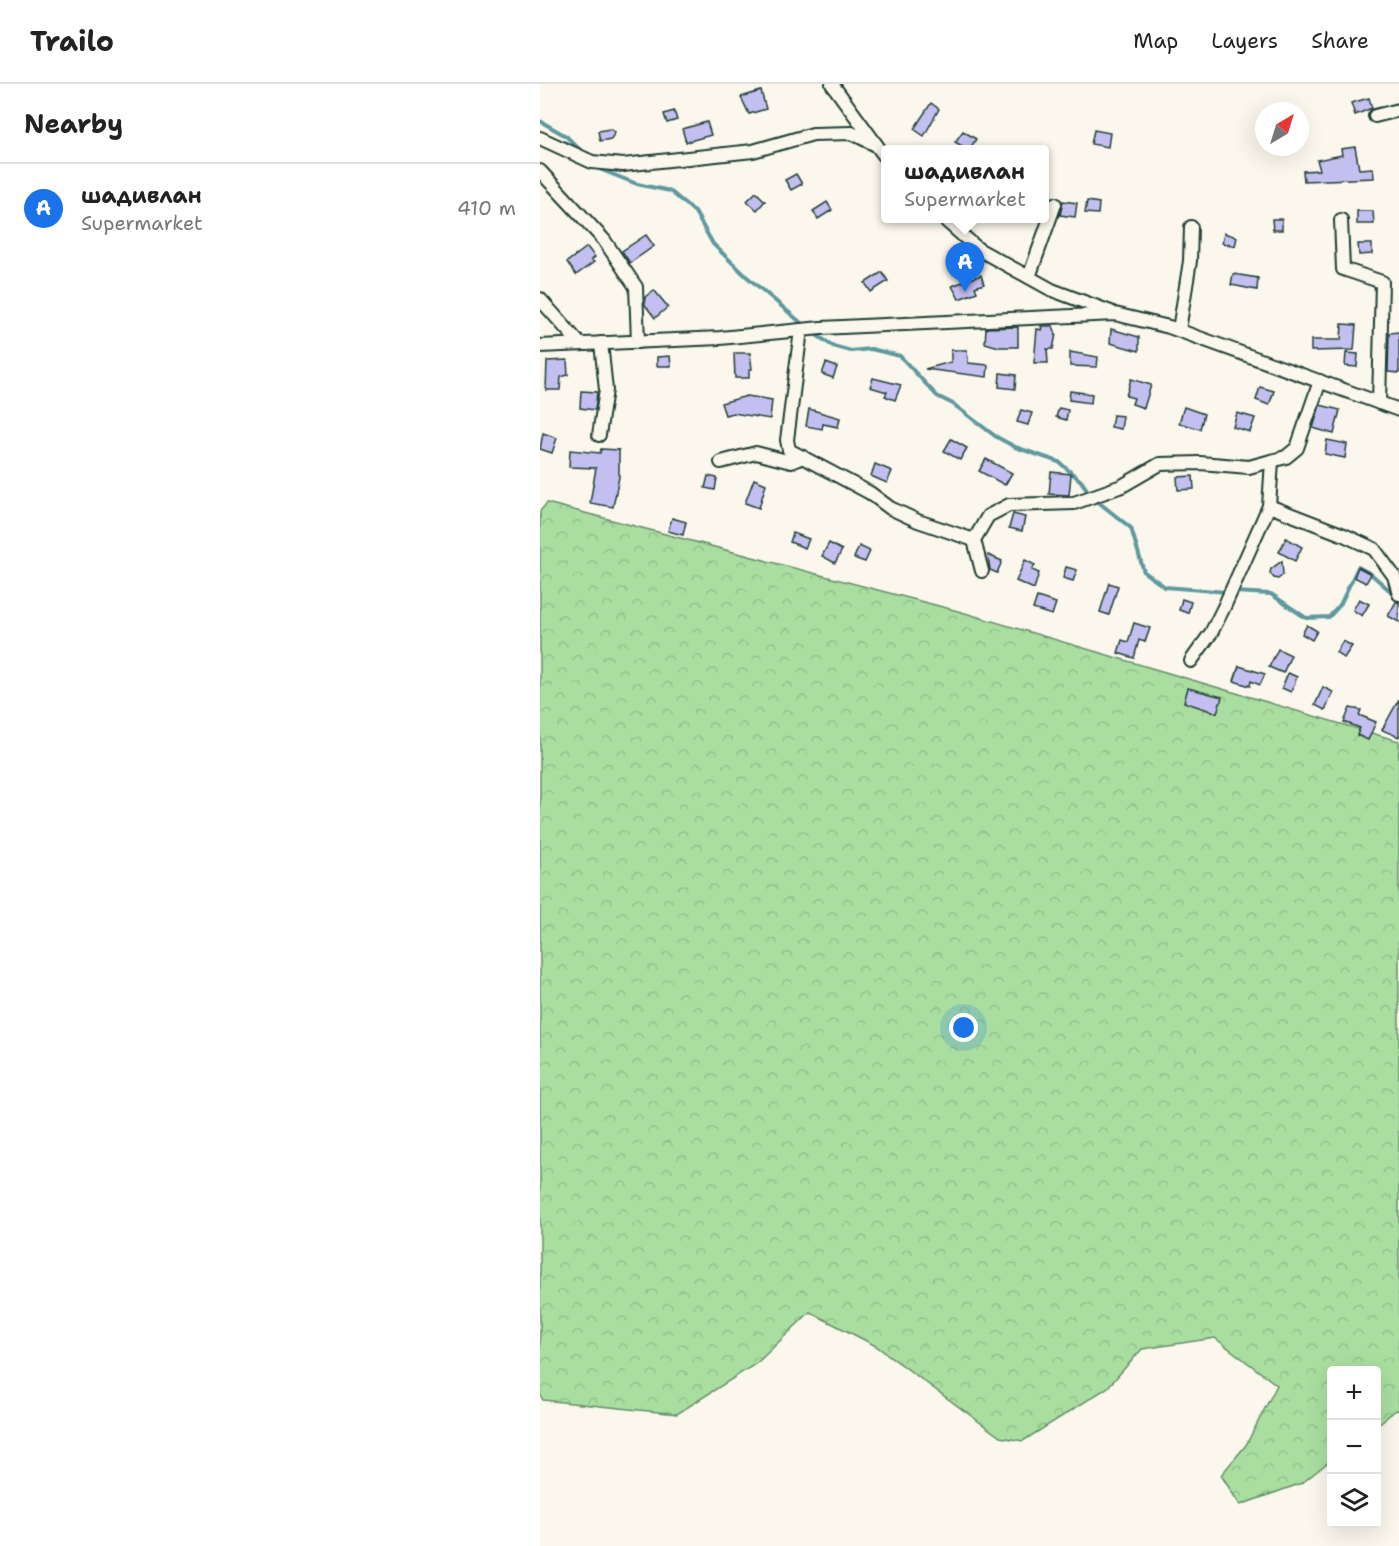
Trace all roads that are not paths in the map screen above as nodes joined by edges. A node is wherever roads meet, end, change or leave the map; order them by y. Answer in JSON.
{"nodes":[{"id":1,"x":832,"y":84,"type":"edge"},
{"id":2,"x":1399,"y":110,"type":"edge"},
{"id":3,"x":1375,"y":116,"type":"dead end"},
{"id":4,"x":540,"y":130,"type":"edge"},
{"id":5,"x":540,"y":138,"type":"edge"},
{"id":6,"x":557,"y":144,"type":"junction"},
{"id":7,"x":876,"y":145,"type":"junction"},
{"id":8,"x":881,"y":152,"type":"edge"},
{"id":9,"x":540,"y":171,"type":"edge"},
{"id":10,"x":1055,"y":204,"type":"dead end"},
{"id":11,"x":1341,"y":220,"type":"dead end"},
{"id":12,"x":1049,"y":221,"type":"edge"},
{"id":13,"x":948,"y":223,"type":"edge"},
{"id":14,"x":1048,"y":223,"type":"edge"},
{"id":15,"x":1191,"y":227,"type":"dead end"},
{"id":16,"x":1029,"y":277,"type":"junction"},
{"id":17,"x":540,"y":299,"type":"edge"},
{"id":18,"x":1115,"y":314,"type":"junction"},
{"id":19,"x":801,"y":330,"type":"junction"},
{"id":20,"x":1179,"y":330,"type":"junction"},
{"id":21,"x":638,"y":342,"type":"junction"},
{"id":22,"x":601,"y":343,"type":"junction"},
{"id":23,"x":580,"y":344,"type":"junction"},
{"id":24,"x":540,"y":346,"type":"edge"},
{"id":25,"x":1320,"y":381,"type":"junction"},
{"id":26,"x":1379,"y":403,"type":"junction"},
{"id":27,"x":1399,"y":410,"type":"edge"},
{"id":28,"x":599,"y":435,"type":"dead end"},
{"id":29,"x":803,"y":457,"type":"junction"},
{"id":30,"x":1272,"y":461,"type":"junction"},
{"id":31,"x":721,"y":462,"type":"dead end"},
{"id":32,"x":1269,"y":506,"type":"junction"},
{"id":33,"x":974,"y":540,"type":"junction"},
{"id":34,"x":982,"y":571,"type":"dead end"},
{"id":35,"x":1399,"y":594,"type":"edge"},
{"id":36,"x":1191,"y":661,"type":"dead end"}],
"edges":[{"from":1,"to":7,"type":"street"},
{"from":2,"to":3,"type":"street"},
{"from":4,"to":6,"type":"street"},
{"from":5,"to":6,"type":"street"},
{"from":6,"to":7,"type":"street"},
{"from":7,"to":8,"type":"street"},
{"from":9,"to":21,"type":"street"},
{"from":10,"to":12,"type":"street"},
{"from":11,"to":26,"type":"street"},
{"from":13,"to":16,"type":"street"},
{"from":14,"to":16,"type":"street"},
{"from":15,"to":20,"type":"street"},
{"from":16,"to":18,"type":"street"},
{"from":17,"to":23,"type":"street"},
{"from":18,"to":19,"type":"street"},
{"from":18,"to":20,"type":"street"},
{"from":19,"to":21,"type":"street"},
{"from":19,"to":29,"type":"street"},
{"from":20,"to":25,"type":"street"},
{"from":21,"to":22,"type":"street"},
{"from":22,"to":23,"type":"street"},
{"from":22,"to":28,"type":"street"},
{"from":23,"to":24,"type":"street"},
{"from":25,"to":26,"type":"street"},
{"from":25,"to":30,"type":"street"},
{"from":26,"to":27,"type":"street"},
{"from":29,"to":31,"type":"street"},
{"from":29,"to":33,"type":"street"},
{"from":30,"to":32,"type":"street"},
{"from":30,"to":33,"type":"street"},
{"from":32,"to":35,"type":"street"},
{"from":32,"to":36,"type":"street"},
{"from":33,"to":34,"type":"street"}]}
